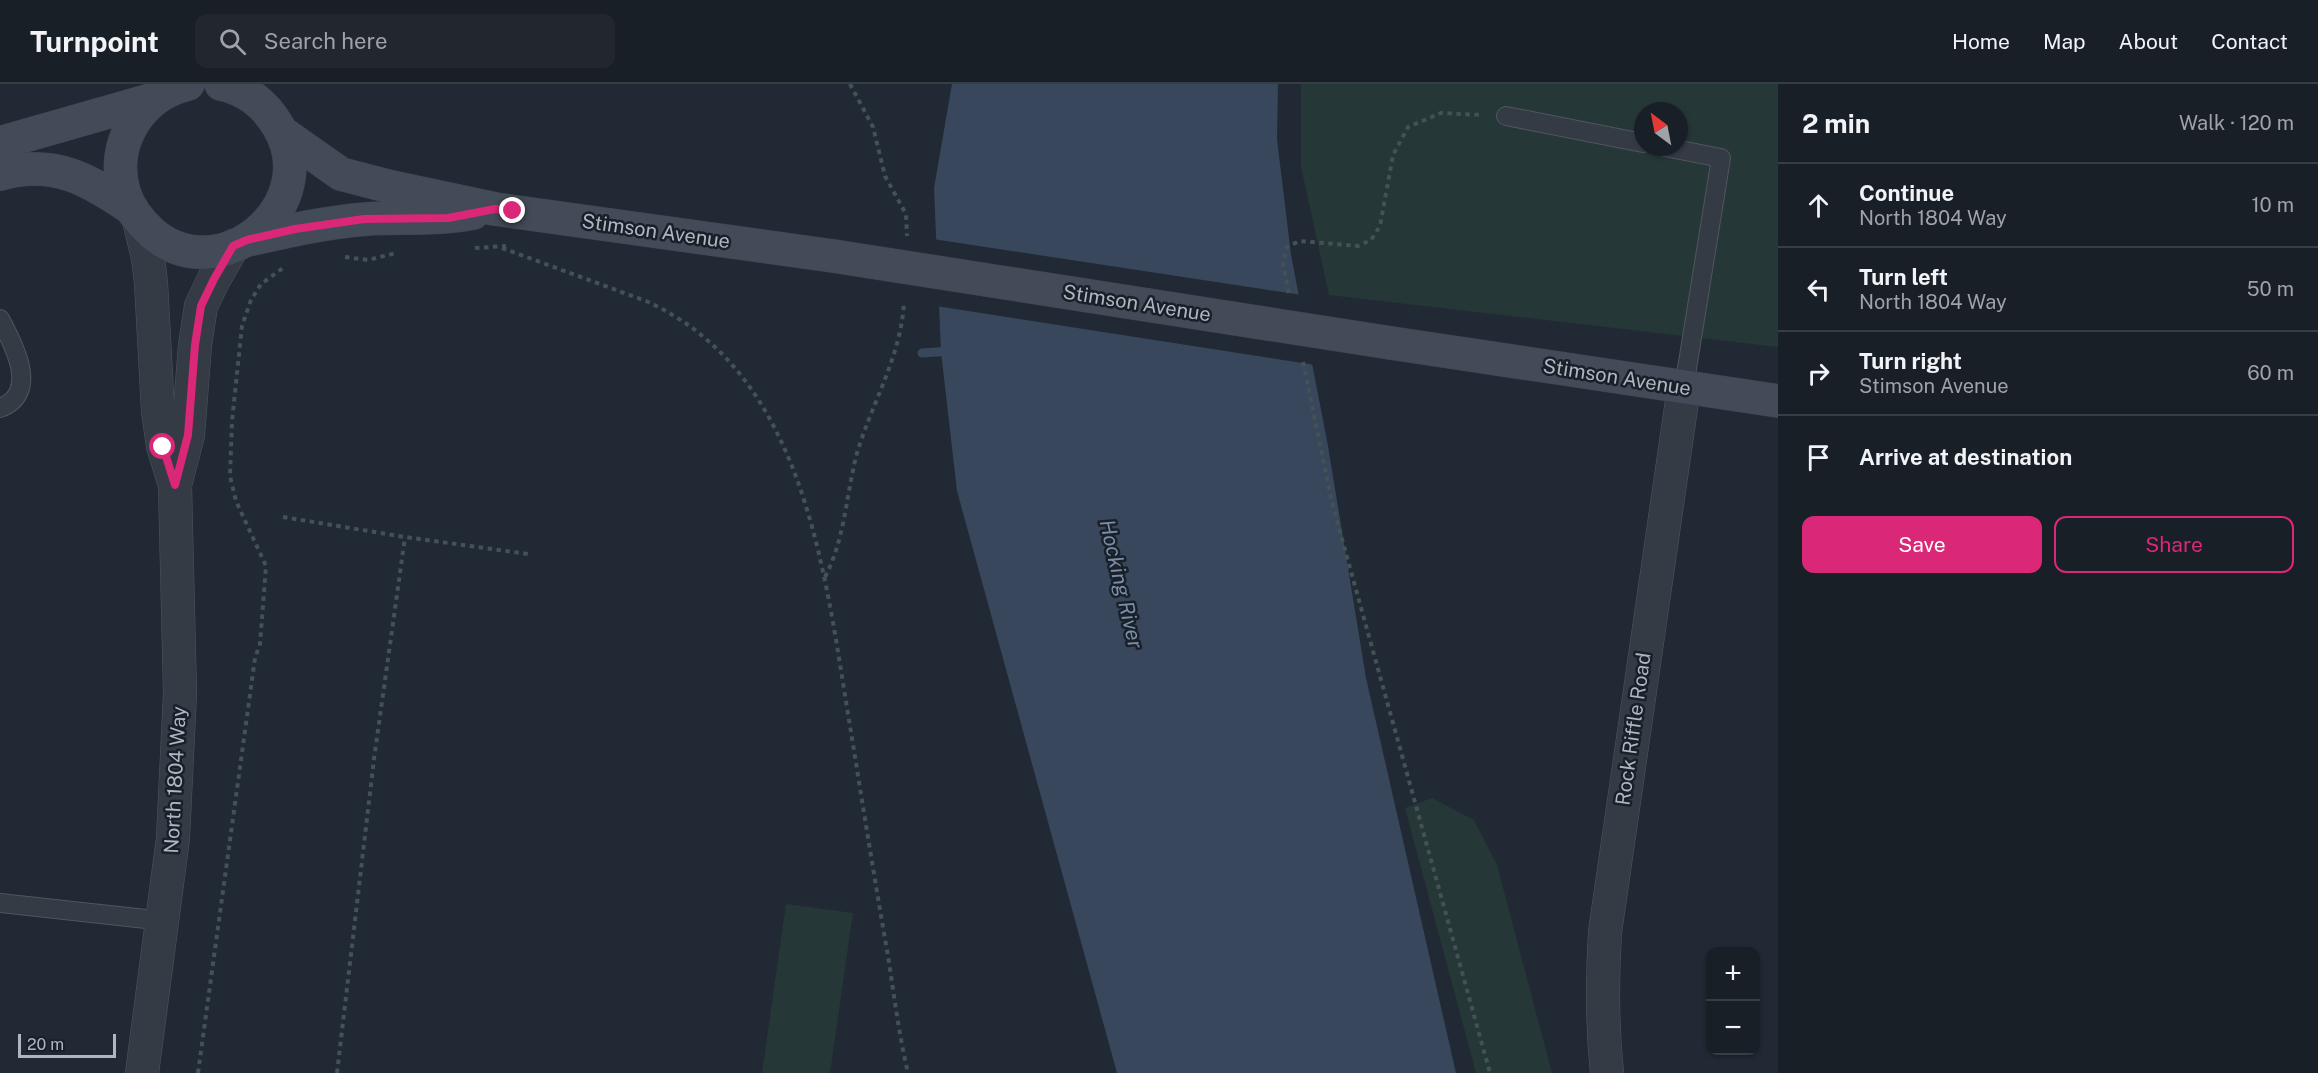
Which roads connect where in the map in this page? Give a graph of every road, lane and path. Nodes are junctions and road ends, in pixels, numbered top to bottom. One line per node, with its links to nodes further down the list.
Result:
1 (188, 84): 4 (main road)
2 (221, 84): 6 (main road)
3 (850, 84): 14 (path)
4 (154, 99): 8 (main road); 12 (main road)
5 (1506, 116): 7 (lane); 20 (path)
6 (284, 135): 11 (main road, Stimson Avenue); 13 (main road)
7 (1634, 141)
8 (0, 143)
9 (1688, 152): 23 (lane)
10 (0, 174): 12 (main road, Stimson Avenue)
11 (495, 209): 13 (main road, Stimson Avenue); 23 (main road, Stimson Avenue, bridge)
12 (135, 215): 13 (main road, Stimson Avenue); 26 (street, North 1804 Way)
13 (240, 243): 26 (street, North 1804 Way)
14 (907, 247)
15 (470, 248): 30 (path)
16 (404, 251): 17 (path)
17 (339, 256)
18 (288, 265): 34 (path)
19 (905, 292): 30 (path)
20 (1290, 298)
21 (0, 319): 25 (lane)
22 (1302, 355): 37 (path)
23 (1684, 387): 24 (main road, Stimson Avenue); 38 (street, Rock Riffle Road)
24 (1778, 401)
25 (0, 408)
26 (175, 485): 32 (street, North 1804 Way)
27 (283, 517): 28 (path)
28 (405, 537): 29 (path); 35 (path)
29 (528, 554)
30 (825, 578): 36 (path)
31 (0, 903): 32 (lane)
32 (164, 921): 33 (street, North 1804 Way)
33 (142, 1073)
34 (198, 1073)
35 (337, 1073)
36 (908, 1073)
37 (1490, 1073)
38 (1607, 1073)

